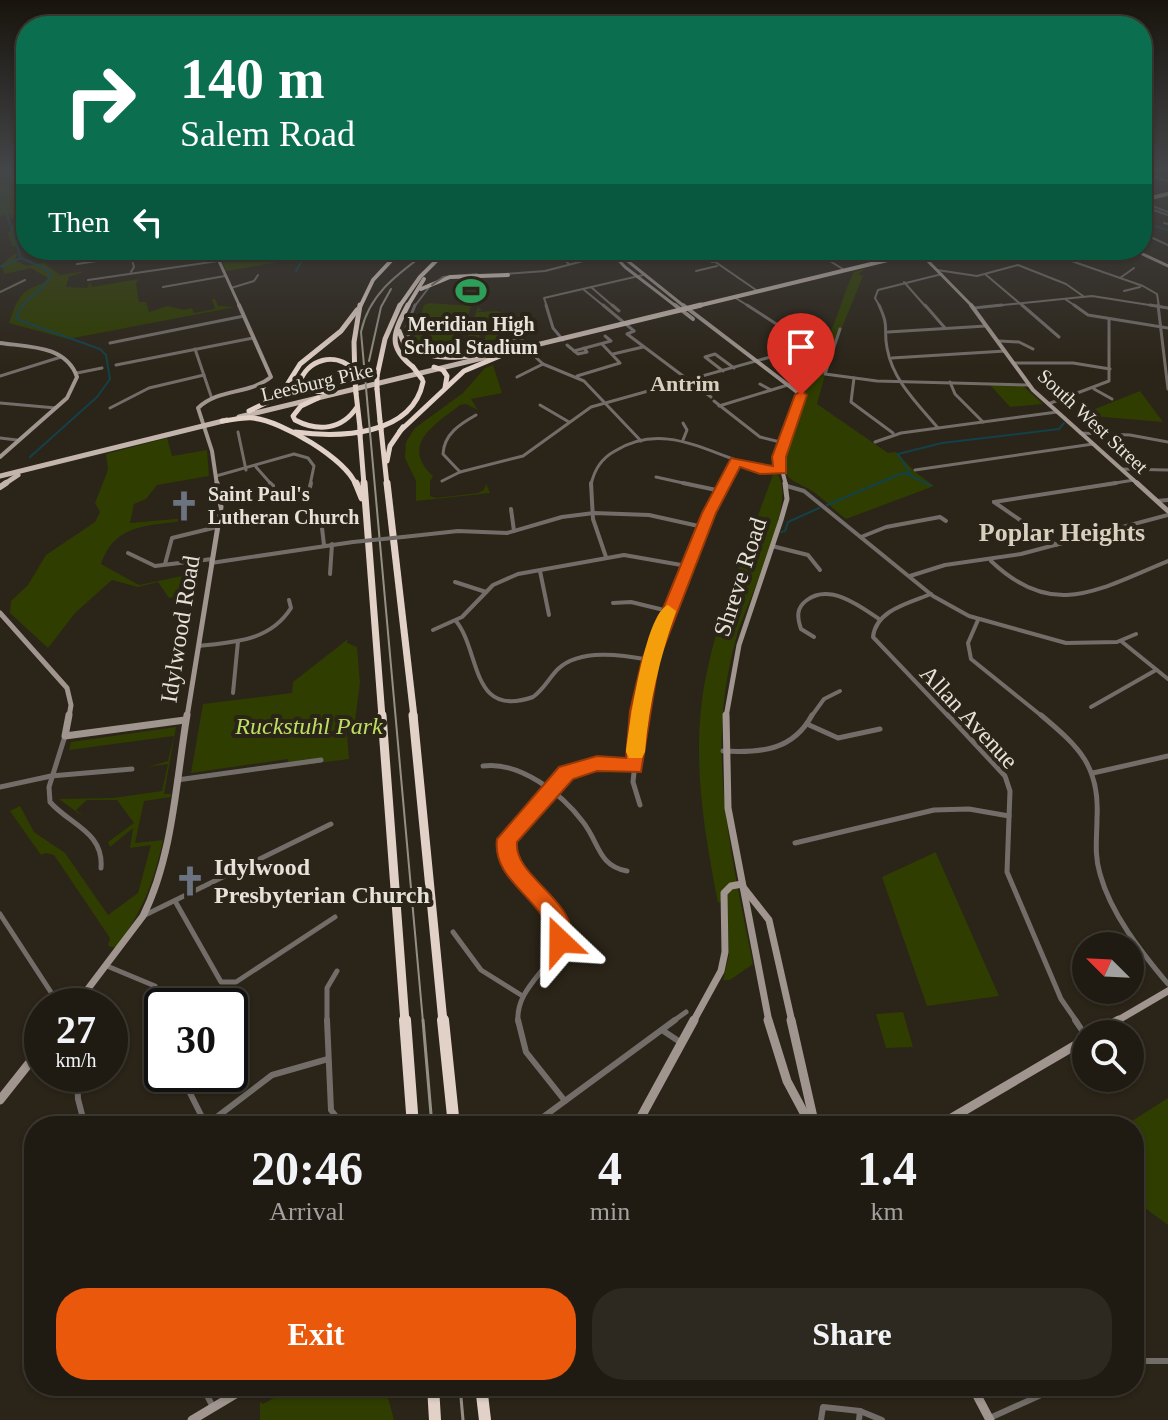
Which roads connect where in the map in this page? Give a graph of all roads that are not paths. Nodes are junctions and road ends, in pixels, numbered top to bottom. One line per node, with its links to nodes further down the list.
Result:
1 (104, 260): 20 (street)
2 (132, 260): 27 (street)
3 (390, 260): 55 (highway)
4 (439, 260): 159 (highway, bridge)
5 (441, 260): 49 (highway)
6 (564, 260): 21 (street)
7 (575, 260): 18 (street)
8 (584, 260): 18 (street)
9 (589, 260): 21 (street)
10 (621, 260): 33 (main road)
11 (710, 260): 19 (street)
12 (720, 260): 19 (street)
13 (828, 260): 26 (street)
14 (888, 260): 26 (main road, Leesburg Pike)
15 (925, 260): 24 (main road, South West Street)
16 (1069, 260): 34 (street)
17 (218, 261): 27 (street); 32 (main road)
18 (580, 261): 21 (street)
19 (712, 262): 22 (street)
20 (77, 264)
21 (570, 265): 31 (street); 77 (street, bridge)
22 (718, 266): 25 (street); 45 (street)
23 (1134, 268): 34 (street)
24 (937, 270): 28 (main road, South West Street); 29 (street)
25 (696, 271)
26 (846, 271): 45 (main road, Leesburg Pike)
27 (131, 272): 36 (street)
28 (942, 274): 37 (street); 52 (main road, South West Street)
29 (985, 274): 47 (street); 50 (street)
30 (258, 275): 41 (street)
31 (508, 275): 49 (highway)
32 (225, 276): 39 (street); 41 (main road)
33 (640, 276): 40 (street); 54 (main road)
34 (1120, 278): 38 (street)
35 (25, 280): 44 (street)
36 (88, 280)
37 (904, 282): 66 (street); 67 (street)
38 (1143, 286): 43 (street); 51 (street)
39 (163, 287)
40 (591, 287): 42 (street); 56 (street)
41 (231, 288): 58 (main road)
42 (583, 289): 57 (street); 71 (street)
43 (1124, 291)
44 (0, 292)
45 (759, 292): 46 (main road, Leesburg Pike)
46 (734, 297): 54 (main road, Leesburg Pike); 85 (street)
47 (1085, 297): 48 (street); 51 (street)
48 (1065, 299): 50 (street); 59 (street)
49 (410, 302): 60 (highway)
50 (1022, 303): 52 (street); 69 (street)
51 (1160, 307): 53 (street); 63 (street)
52 (974, 308): 62 (main road, South West Street)
53 (1168, 308)
54 (684, 309): 61 (main road, Leesburg Pike); 85 (main road)
55 (357, 310): 95 (highway); 124 (highway)
56 (619, 311): 57 (street); 61 (street)
57 (612, 313): 61 (street)
58 (244, 316): 70 (main road); 74 (street)
59 (1109, 319): 63 (street); 92 (street)
60 (402, 321): 81 (highway); 101 (highway, bridge)
61 (625, 323): 71 (main road, Leesburg Pike); 76 (street)
62 (988, 326): 66 (street); 72 (main road, South West Street)
63 (1162, 327): 64 (street); 110 (street)
64 (1168, 328)
65 (840, 329): 100 (street)
66 (946, 329): 67 (street)
67 (888, 332): 84 (street)
68 (605, 336): 75 (street)
69 (1059, 337)
70 (253, 338): 78 (street); 113 (main road)
71 (564, 341): 75 (street); 77 (main road, Leesburg Pike)
72 (999, 341): 79 (street); 80 (main road, South West Street)
73 (0, 343): 83 (main road)
74 (110, 343)
75 (602, 344): 82 (street)
76 (643, 347): 82 (street); 102 (street)
77 (524, 348): 81 (main road, Leesburg Pike); 87 (street)
78 (195, 349): 88 (street); 96 (street)
79 (1033, 349)
80 (1005, 351): 84 (street); 86 (main road, South West Street)
81 (504, 352): 90 (main road, Leesburg Pike); 108 (highway)
82 (613, 354): 98 (street)
83 (63, 356): 94 (main road); 97 (street)
84 (890, 358): 103 (street)
85 (757, 361): 91 (street); 106 (main road)
86 (1013, 363): 92 (street); 107 (main road, South West Street)
87 (543, 364): 98 (street); 99 (street)
88 (116, 365)
89 (102, 368): 94 (street)
90 (437, 368): 108 (highway); 112 (main road, Leesburg Pike); 114 (main road, Leesburg Pike)
91 (734, 368): 93 (street); 93 (street)
92 (1110, 369): 109 (street)
93 (723, 371): 102 (street)
94 (77, 373): 122 (main road)
95 (355, 373): 112 (highway); 121 (highway, bridge)
96 (204, 375): 113 (street); 123 (street)
97 (0, 376)
98 (577, 376): 117 (street)
99 (517, 377)
100 (854, 378): 103 (street); 137 (street)
101 (423, 380): 132 (highway); 134 (highway)
102 (688, 380): 117 (street); 120 (street)
103 (899, 382): 104 (street); 133 (street)
104 (950, 382): 107 (street); 129 (street)
105 (760, 384): 111 (street)
106 (791, 384): 111 (street); 144 (main road)
107 (1028, 385): 118 (main road, South West Street)
108 (444, 389): 134 (highway)
109 (1094, 389): 115 (street); 118 (street)
110 (1168, 389)
111 (771, 390): 120 (street)
112 (331, 392): 124 (main road, Leesburg Pike)
113 (211, 396): 131 (main road)
114 (318, 398): 121 (highway); 127 (main road, Leesburg Pike)
115 (1112, 399)
116 (0, 403): 122 (street)
117 (605, 403): 128 (street); 141 (street)
118 (1048, 404): 125 (main road, South West Street)
119 (540, 405): 128 (street)
120 (719, 406): 144 (street)
121 (357, 407): 170 (highway)
122 (56, 408): 139 (main road)
123 (110, 408)
124 (249, 411): 131 (main road, Leesburg Pike)
125 (1057, 412): 129 (street); 136 (main road, South West Street)
126 (476, 415): 155 (street)
127 (222, 421): 131 (main road, Leesburg Pike); 132 (highway)
128 (569, 422): 155 (street)
129 (983, 422): 133 (street)
130 (683, 423): 140 (street)
131 (202, 424): 148 (main road, Leesburg Pike); 156 (main road, Leesburg Pike); 157 (main road, Idylwood Road)
132 (283, 428): 170 (highway)
133 (938, 428): 137 (street)
134 (400, 431): 159 (highway)
135 (238, 432): 151 (street)
136 (1080, 433): 143 (street); 145 (main road, South West Street)
137 (895, 434): 142 (street)
138 (0, 438): 139 (street)
139 (17, 440): 146 (main road)
140 (683, 440): 141 (street); 147 (street)
141 (641, 441): 171 (street)
142 (875, 442)
143 (1168, 442)
144 (784, 443): 152 (main road)
145 (1093, 444): 150 (main road, South West Street); 153 (street)
146 (0, 457)
147 (736, 461): 152 (street); 165 (street)
148 (38, 467): 156 (main road, Leesburg Pike); 164 (main road)
149 (256, 467): 151 (street); 162 (street); 166 (street)
150 (1121, 469): 154 (street); 160 (main road, South West Street)
151 (246, 470): 157 (street)
152 (781, 470): 163 (main road)
153 (915, 470)
154 (1168, 470)
155 (460, 472): 161 (street)
156 (0, 474)
157 (216, 476): 174 (main road, Idylwood Road)
158 (656, 477): 165 (street)
159 (386, 478): 273 (highway)
160 (1134, 480): 168 (main road, South West Street); 181 (street)
161 (442, 481)
162 (273, 486): 162 (street)
163 (787, 486): 178 (street); 182 (main road, Shreve Road)
164 (0, 487)
165 (721, 491): 175 (street)
166 (308, 496)
167 (1168, 500): 168 (street)
168 (1157, 501): 172 (main road, South West Street)
169 (511, 509): 177 (street)
170 (366, 510): 272 (highway)
171 (594, 513): 175 (street); 177 (street); 184 (street)
172 (1168, 513): 181 (street)
173 (946, 521): 178 (street)
174 (217, 527): 185 (main road, Idylwood Road); 188 (street)
175 (703, 527): 189 (street)
176 (322, 528): 180 (street)
177 (515, 532): 179 (street, bridge)
178 (861, 537): 193 (street)
179 (332, 544): 180 (street); 192 (street)
180 (324, 545): 185 (street)
181 (1056, 545): 186 (street)
182 (772, 546): 190 (street); 223 (main road, Shreve Road)
183 (128, 553): 188 (street)
184 (606, 557): 189 (street); 191 (street)
185 (211, 561): 188 (street); 210 (main road, Idylwood Road)
186 (991, 561): 187 (street); 193 (street)
187 (1168, 561)
188 (165, 565)
189 (687, 566): 199 (street)
190 (820, 570)
191 (540, 571): 195 (street); 201 (street)
192 (330, 574)
193 (910, 576): 196 (street)
194 (455, 582): 195 (street)
195 (486, 592): 204 (street)
196 (931, 594): 202 (street); 203 (street)
197 (289, 600): 208 (street)
198 (613, 603): 199 (street)
199 (668, 611): 211 (street)
200 (0, 613): 222 (main road)
201 (549, 615)
202 (879, 619): 207 (street); 235 (street, Allan Avenue)
203 (978, 620): 209 (street); 229 (street)
204 (456, 621): 205 (street); 216 (street)
205 (433, 630)
206 (1136, 634): 209 (street)
207 (814, 637)
208 (238, 641): 210 (street); 215 (street)
209 (1121, 641): 212 (street)
210 (199, 646): 219 (main road, Idylwood Road)
211 (650, 660): 216 (street); 227 (street)
212 (1156, 670): 213 (street); 218 (street)
213 (1168, 679)
214 (840, 691): 220 (street)
215 (233, 693)
216 (496, 697): 217 (street)
217 (489, 705)
218 (1091, 707)
219 (185, 720): 222 (main road); 231 (main road, Idylwood Road)
220 (807, 724): 221 (street); 223 (street)
221 (880, 729)
222 (65, 736): 230 (street)
223 (723, 751): 240 (main road, Shreve Road)
224 (1168, 756): 229 (street)
225 (321, 760): 231 (street)
226 (483, 766): 233 (street)
227 (634, 766): 233 (street); 234 (street)
228 (132, 769): 230 (street)
229 (1093, 773): 250 (street)
230 (51, 776): 232 (street); 238 (street)
231 (177, 780): 245 (main road, Idylwood Road)
232 (0, 787)
233 (547, 791): 239 (street); 255 (street)
234 (640, 805)
235 (1009, 816): 237 (street); 257 (street, Allan Avenue)
236 (331, 824): 241 (street)
237 (795, 843)
238 (101, 868)
239 (627, 871)
240 (742, 884): 242 (main road, Shreve Road); 243 (main road, Shreve Road); 260 (main road)
241 (175, 901): 245 (street); 246 (street)
242 (745, 906): 243 (main road); 276 (main road, Shreve Road)
243 (759, 906): 277 (main road, Shreve Road)
244 (0, 914): 252 (street)
245 (143, 916): 248 (main road, Idylwood Road)
246 (335, 917)
247 (453, 932): 255 (street)
248 (107, 966): 251 (street); 253 (main road, Idylwood Road)
249 (337, 971): 262 (street)
250 (1168, 984)
251 (155, 986)
252 (48, 988)
253 (89, 988)
254 (1168, 991): 258 (main road)
255 (521, 995): 267 (street)
256 (686, 1012): 259 (street)
257 (1074, 1020)
258 (1119, 1020)
259 (662, 1030): 260 (street); 267 (street)
260 (682, 1043): 275 (main road)
261 (1072, 1046): 278 (main road)
262 (328, 1059): 270 (street); 271 (street)
263 (24, 1070): 266 (main road)
264 (78, 1092): 268 (street)
265 (187, 1092): 269 (street)
266 (0, 1100)
267 (565, 1101): 274 (street)
268 (82, 1116)
269 (200, 1116)
270 (218, 1116)
271 (336, 1116)
272 (412, 1116)
273 (453, 1116)
274 (545, 1116)
275 (642, 1116)
276 (806, 1116)
277 (811, 1116)
278 (955, 1116)
279 (1144, 1361): 280 (street)
280 (1168, 1361)
281 (207, 1396): 287 (street)
282 (230, 1396): 287 (main road)
283 (434, 1396): 291 (highway)
284 (482, 1396): 292 (highway)
285 (977, 1396): 289 (main road)
286 (1039, 1396): 289 (street)
287 (212, 1406): 290 (main road)
288 (860, 1416): 293 (street); 294 (street)
289 (990, 1419)
290 (192, 1420)
291 (435, 1420)
292 (485, 1420)
293 (821, 1420)
294 (882, 1420)

